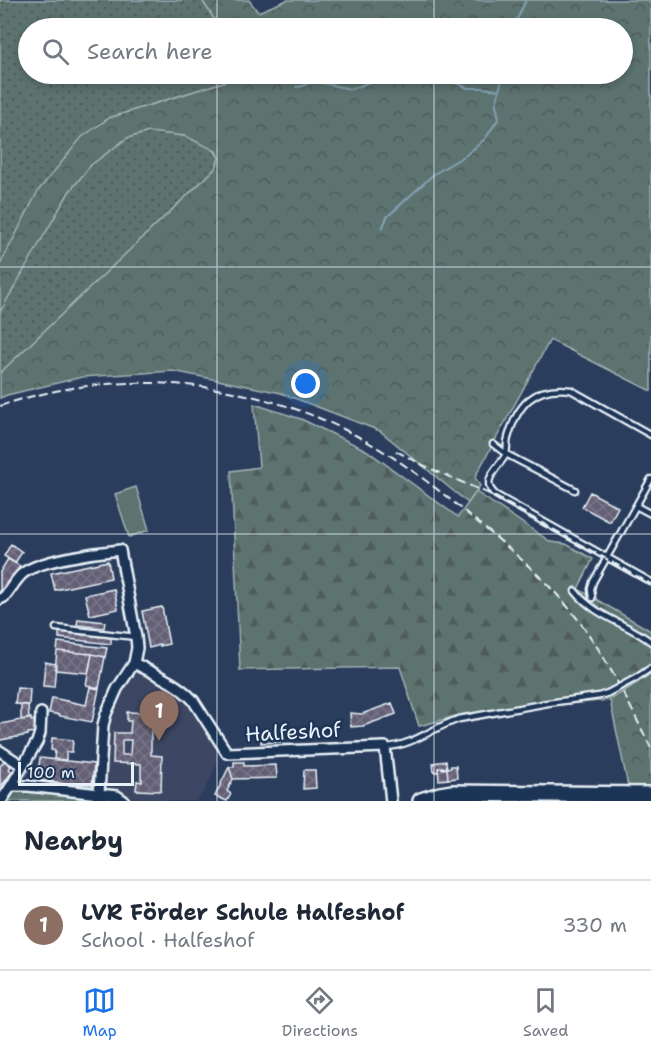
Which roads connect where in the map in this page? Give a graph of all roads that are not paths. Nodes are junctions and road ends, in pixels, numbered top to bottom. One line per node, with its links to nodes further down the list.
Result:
1 (651, 435): 3 (lane)
2 (493, 444): 3 (lane)
3 (506, 454): 5 (lane); 8 (lane)
4 (651, 479): 6 (lane)
5 (575, 490)
6 (636, 506): 7 (lane); 8 (lane)
7 (651, 514)
8 (607, 557): 9 (lane); 11 (lane)
9 (651, 582)
10 (575, 591): 15 (lane)
11 (592, 598)
12 (0, 599): 14 (street)
13 (56, 628): 14 (lane)
14 (136, 637): 16 (street)
15 (651, 642)
16 (134, 663): 19 (street, Halfeshof); 24 (street)
17 (651, 668): 19 (lane, Halfeshof, bridge)
18 (41, 713): 21 (street)
19 (385, 747): 28 (street)
20 (0, 751): 21 (street)
21 (23, 765): 22 (street)
22 (11, 786): 24 (street); 26 (street)
23 (651, 795): 25 (main road)
24 (98, 797): 27 (street)
25 (460, 797): 29 (main road)
26 (1, 801)
27 (124, 801)
28 (391, 801)
29 (421, 801)

